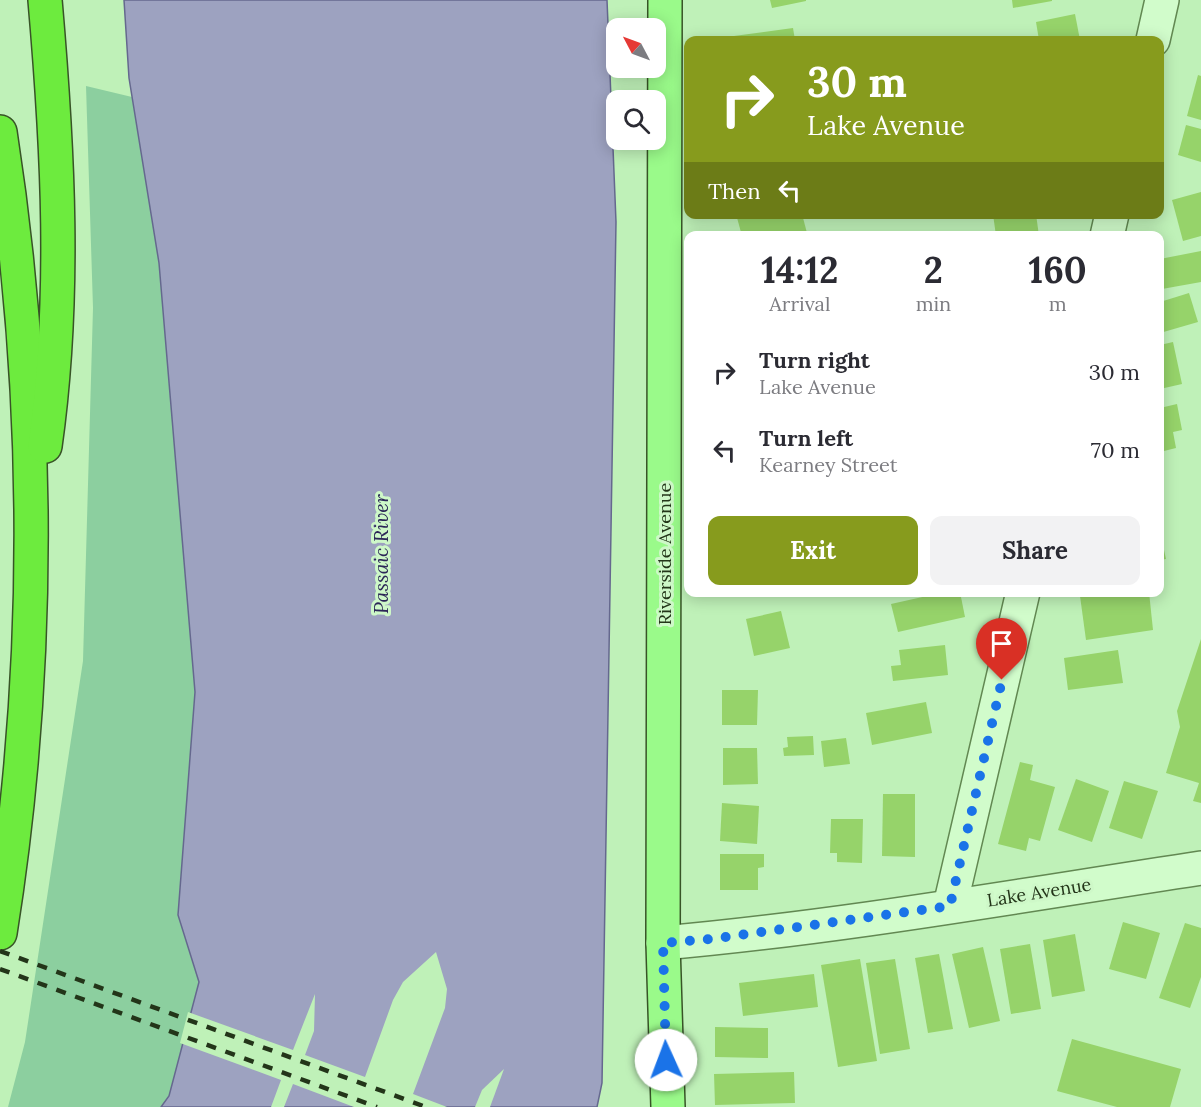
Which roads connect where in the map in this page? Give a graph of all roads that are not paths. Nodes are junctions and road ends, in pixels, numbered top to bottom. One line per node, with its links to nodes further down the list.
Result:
1 (45, 0): 6 (highway)
2 (664, 0): 11 (main road, Riverside Avenue)
3 (1162, 0): 4 (street)
4 (1154, 36)
5 (0, 132): 6 (highway)
6 (31, 522): 10 (highway)
7 (1022, 597): 9 (street)
8 (1201, 868): 9 (street, Lake Avenue)
9 (950, 906): 11 (street, Lake Avenue)
10 (0, 933)
11 (663, 943): 12 (main road, Riverside Avenue)
12 (668, 1107)

